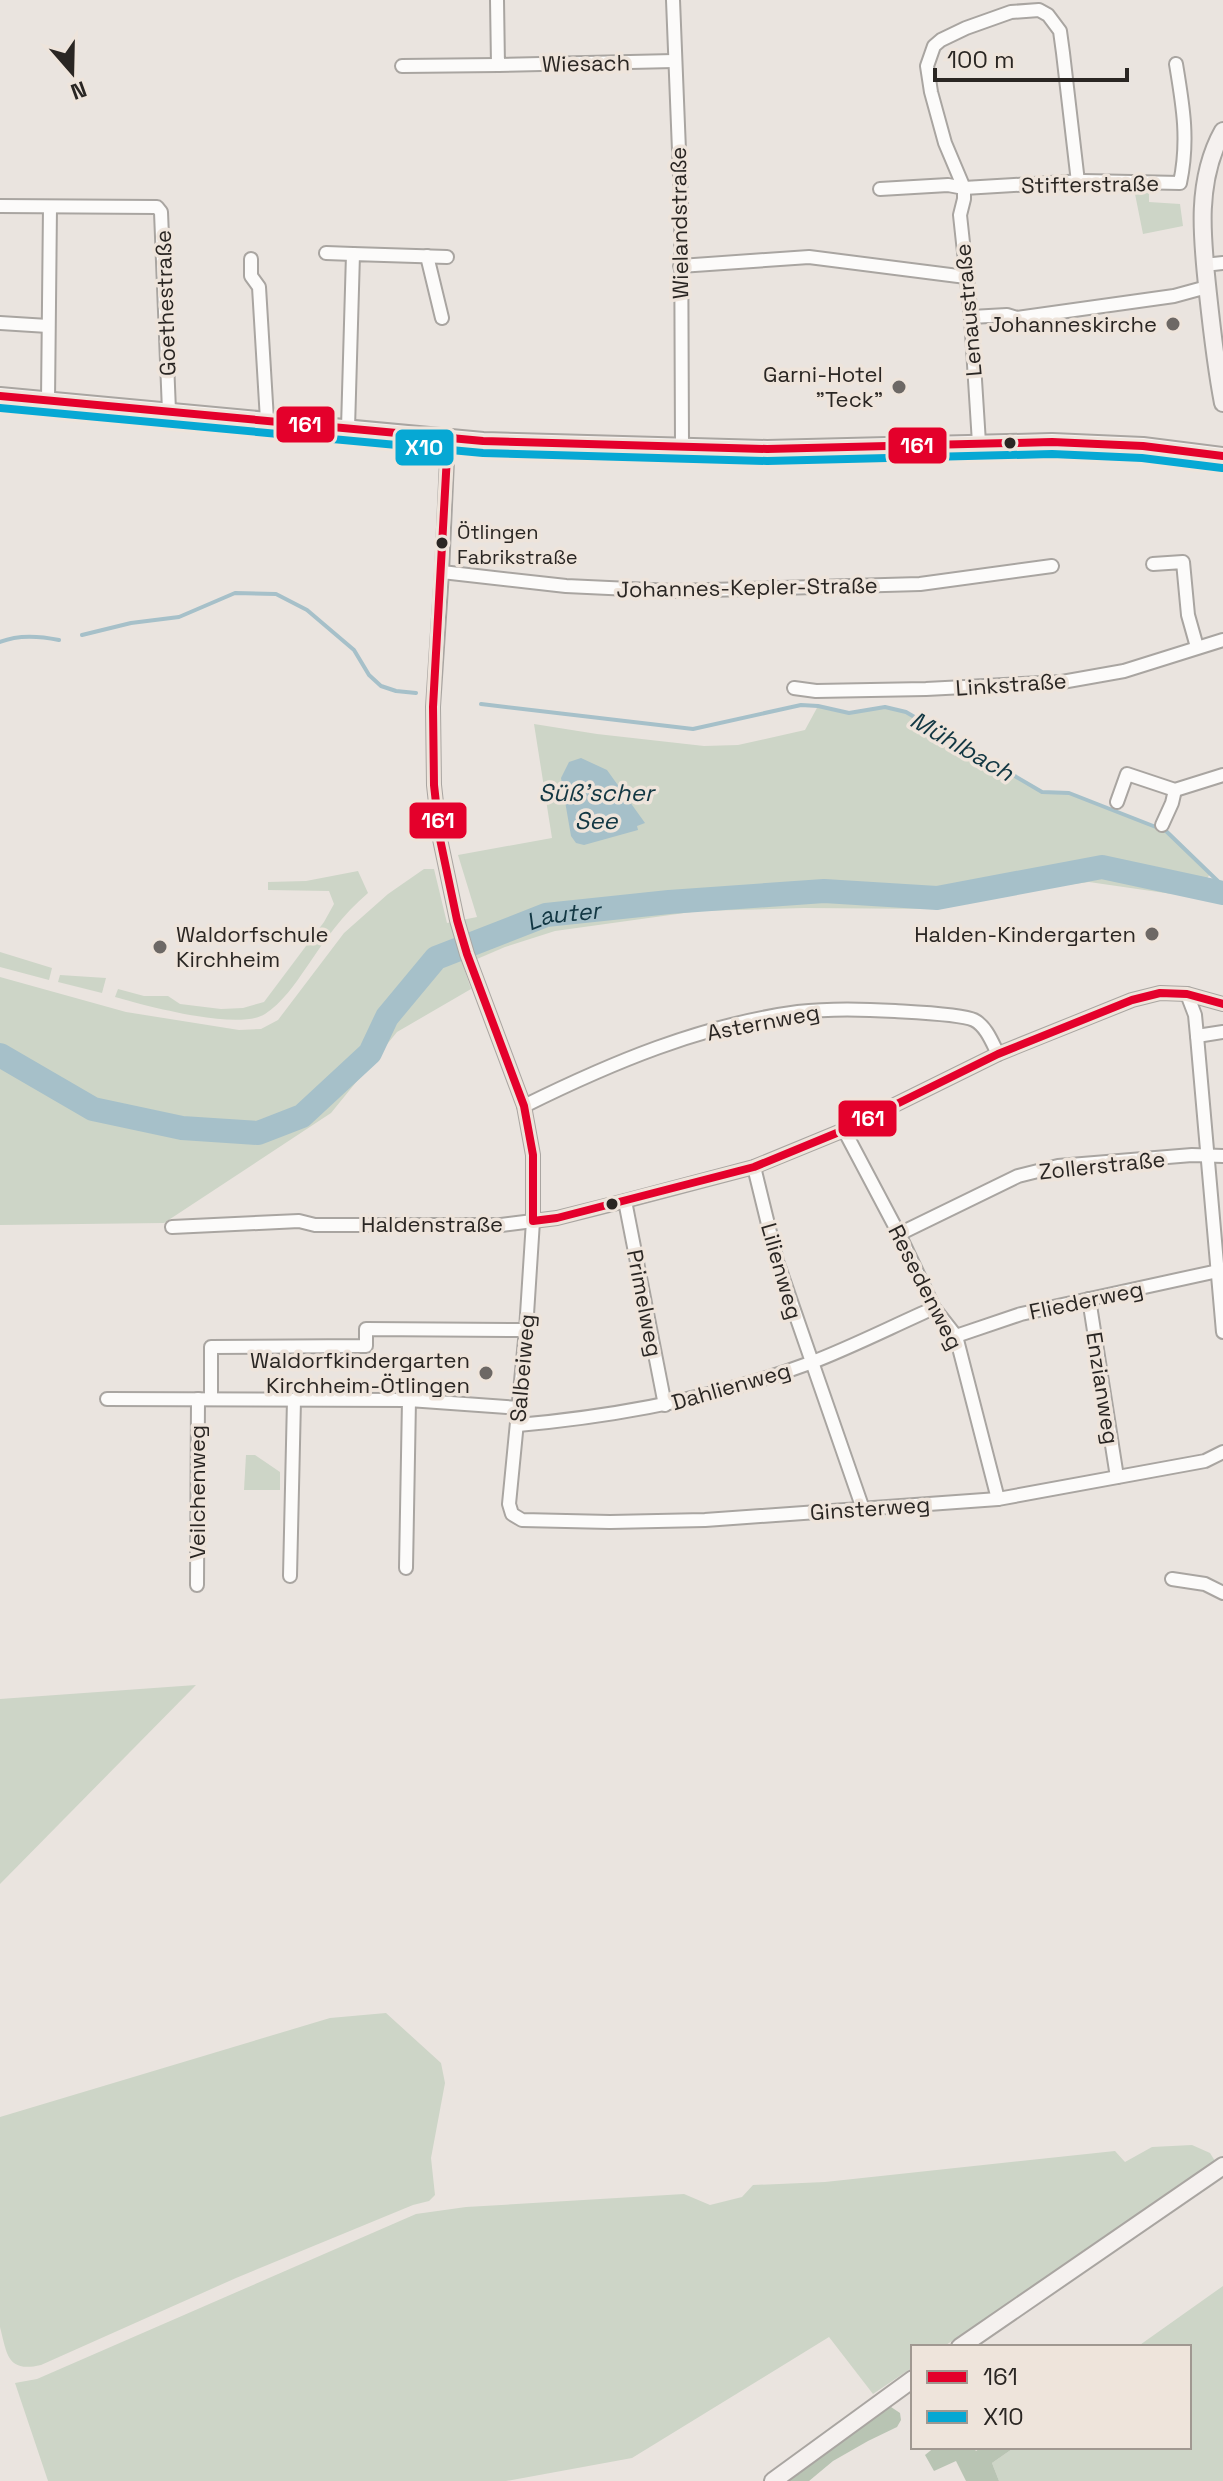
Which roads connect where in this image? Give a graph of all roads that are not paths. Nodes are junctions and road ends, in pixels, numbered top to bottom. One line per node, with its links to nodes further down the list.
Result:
1 (497, 0): 5 (street)
2 (673, 0): 3 (street, Wielandstraße)
3 (674, 61): 5 (street, Wiesach); 20 (street, Wielandstraße)
4 (1176, 64): 8 (street, Stifterstraße)
5 (498, 65): 6 (street, Wiesach)
6 (402, 66)
7 (1223, 131): 19 (main road)
8 (1078, 182): 9 (street, Stifterstraße); 9 (street, Lenaustraße)
9 (964, 188): 10 (street, Stifterstraße); 21 (street, Lenaustraße)
10 (880, 189)
11 (0, 206): 12 (street)
12 (50, 207): 26 (street); 30 (street, Goethestraße)
13 (326, 253): 14 (street)
14 (353, 254): 15 (street); 32 (street)
15 (427, 256): 16 (street); 24 (street)
16 (447, 257)
17 (251, 259): 31 (street)
18 (1223, 263): 19 (street)
19 (1204, 265): 22 (main road)
20 (680, 266): 21 (street); 35 (street, Wielandstraße)
21 (966, 277): 23 (street, Lenaustraße)
22 (1207, 287): 23 (street); 29 (main road)
23 (971, 317): 34 (street, Lenaustraße)
24 (442, 318)
25 (0, 323): 26 (street)
26 (48, 326): 28 (street)
27 (0, 396): 28 (main road)
28 (48, 400): 30 (main road)
29 (1223, 403)
30 (169, 411): 31 (main road)
31 (267, 420): 32 (main road)
32 (348, 428): 33 (main road)
33 (448, 438): 35 (main road); 39 (street)
34 (979, 443): 35 (main road); 36 (main road)
35 (682, 445)
36 (1223, 456)
37 (1153, 564): 41 (street)
38 (1052, 566): 39 (street, Johannes-Kepler-Straße)
39 (442, 572): 52 (street)
40 (1223, 640): 41 (street, Linkstraße)
41 (1197, 647): 42 (street, Linkstraße)
42 (794, 688)
43 (1223, 775): 44 (street)
44 (1175, 790): 45 (street); 46 (street)
45 (1117, 802)
46 (1162, 825)
47 (1187, 994): 48 (street, Haldenstraße); 50 (street); 51 (street, Haldenstraße)
48 (1223, 1004)
49 (1223, 1032): 50 (street)
50 (1197, 1036): 54 (street)
51 (998, 1054): 52 (street, Asternweg); 53 (street, Haldenstraße)
52 (524, 1106): 58 (street)
53 (844, 1130): 56 (street, Haldenstraße); 60 (street, Resedenweg)
54 (1208, 1155): 55 (street, Zollerstraße); 60 (street, Zollerstraße); 61 (street)
55 (1223, 1156)
56 (754, 1167): 57 (street, Haldenstraße); 67 (street, Lilienweg)
57 (625, 1201): 58 (street, Haldenstraße); 72 (street, Primelweg)
58 (533, 1221): 59 (street, Haldenstraße); 64 (street, Salbeiweg)
59 (172, 1227)
60 (899, 1234): 63 (street, Resedenweg)
61 (1218, 1271): 62 (street, Fliederweg); 65 (street)
62 (1089, 1299): 66 (street, Fliederweg); 76 (street, Enzianweg)
63 (934, 1308): 66 (street, Resedenweg); 67 (street, Dahlienweg)
64 (526, 1330): 69 (street); 73 (street, Salbeiweg)
65 (1223, 1332)
66 (956, 1336): 77 (street, Resedenweg)
67 (811, 1363): 72 (street, Dahlienweg); 78 (street, Lilienweg)
68 (107, 1399): 69 (street, Veilchenweg)
69 (205, 1399): 70 (street, Veilchenweg); 83 (street, Veilchenweg)
70 (294, 1400): 71 (street, Veilchenweg); 81 (street)
71 (409, 1400): 73 (street, Veilchenweg); 80 (street)
72 (665, 1405): 74 (street, Dahlienweg)
73 (519, 1408): 74 (street, Salbeiweg)
74 (518, 1425): 79 (street, Salbeiweg)
75 (1223, 1452): 76 (street, Ginsterweg)
76 (1117, 1477): 77 (street, Ginsterweg)
77 (998, 1499): 78 (street, Ginsterweg)
78 (863, 1509): 79 (street, Ginsterweg)
79 (512, 1514)
80 (406, 1568)
81 (290, 1576)
82 (1172, 1579): 84 (street)
83 (197, 1585)
84 (1223, 1593)
85 (1223, 2166): 86 (main road)
86 (963, 2345)
87 (911, 2380): 88 (main road)
88 (773, 2481)

